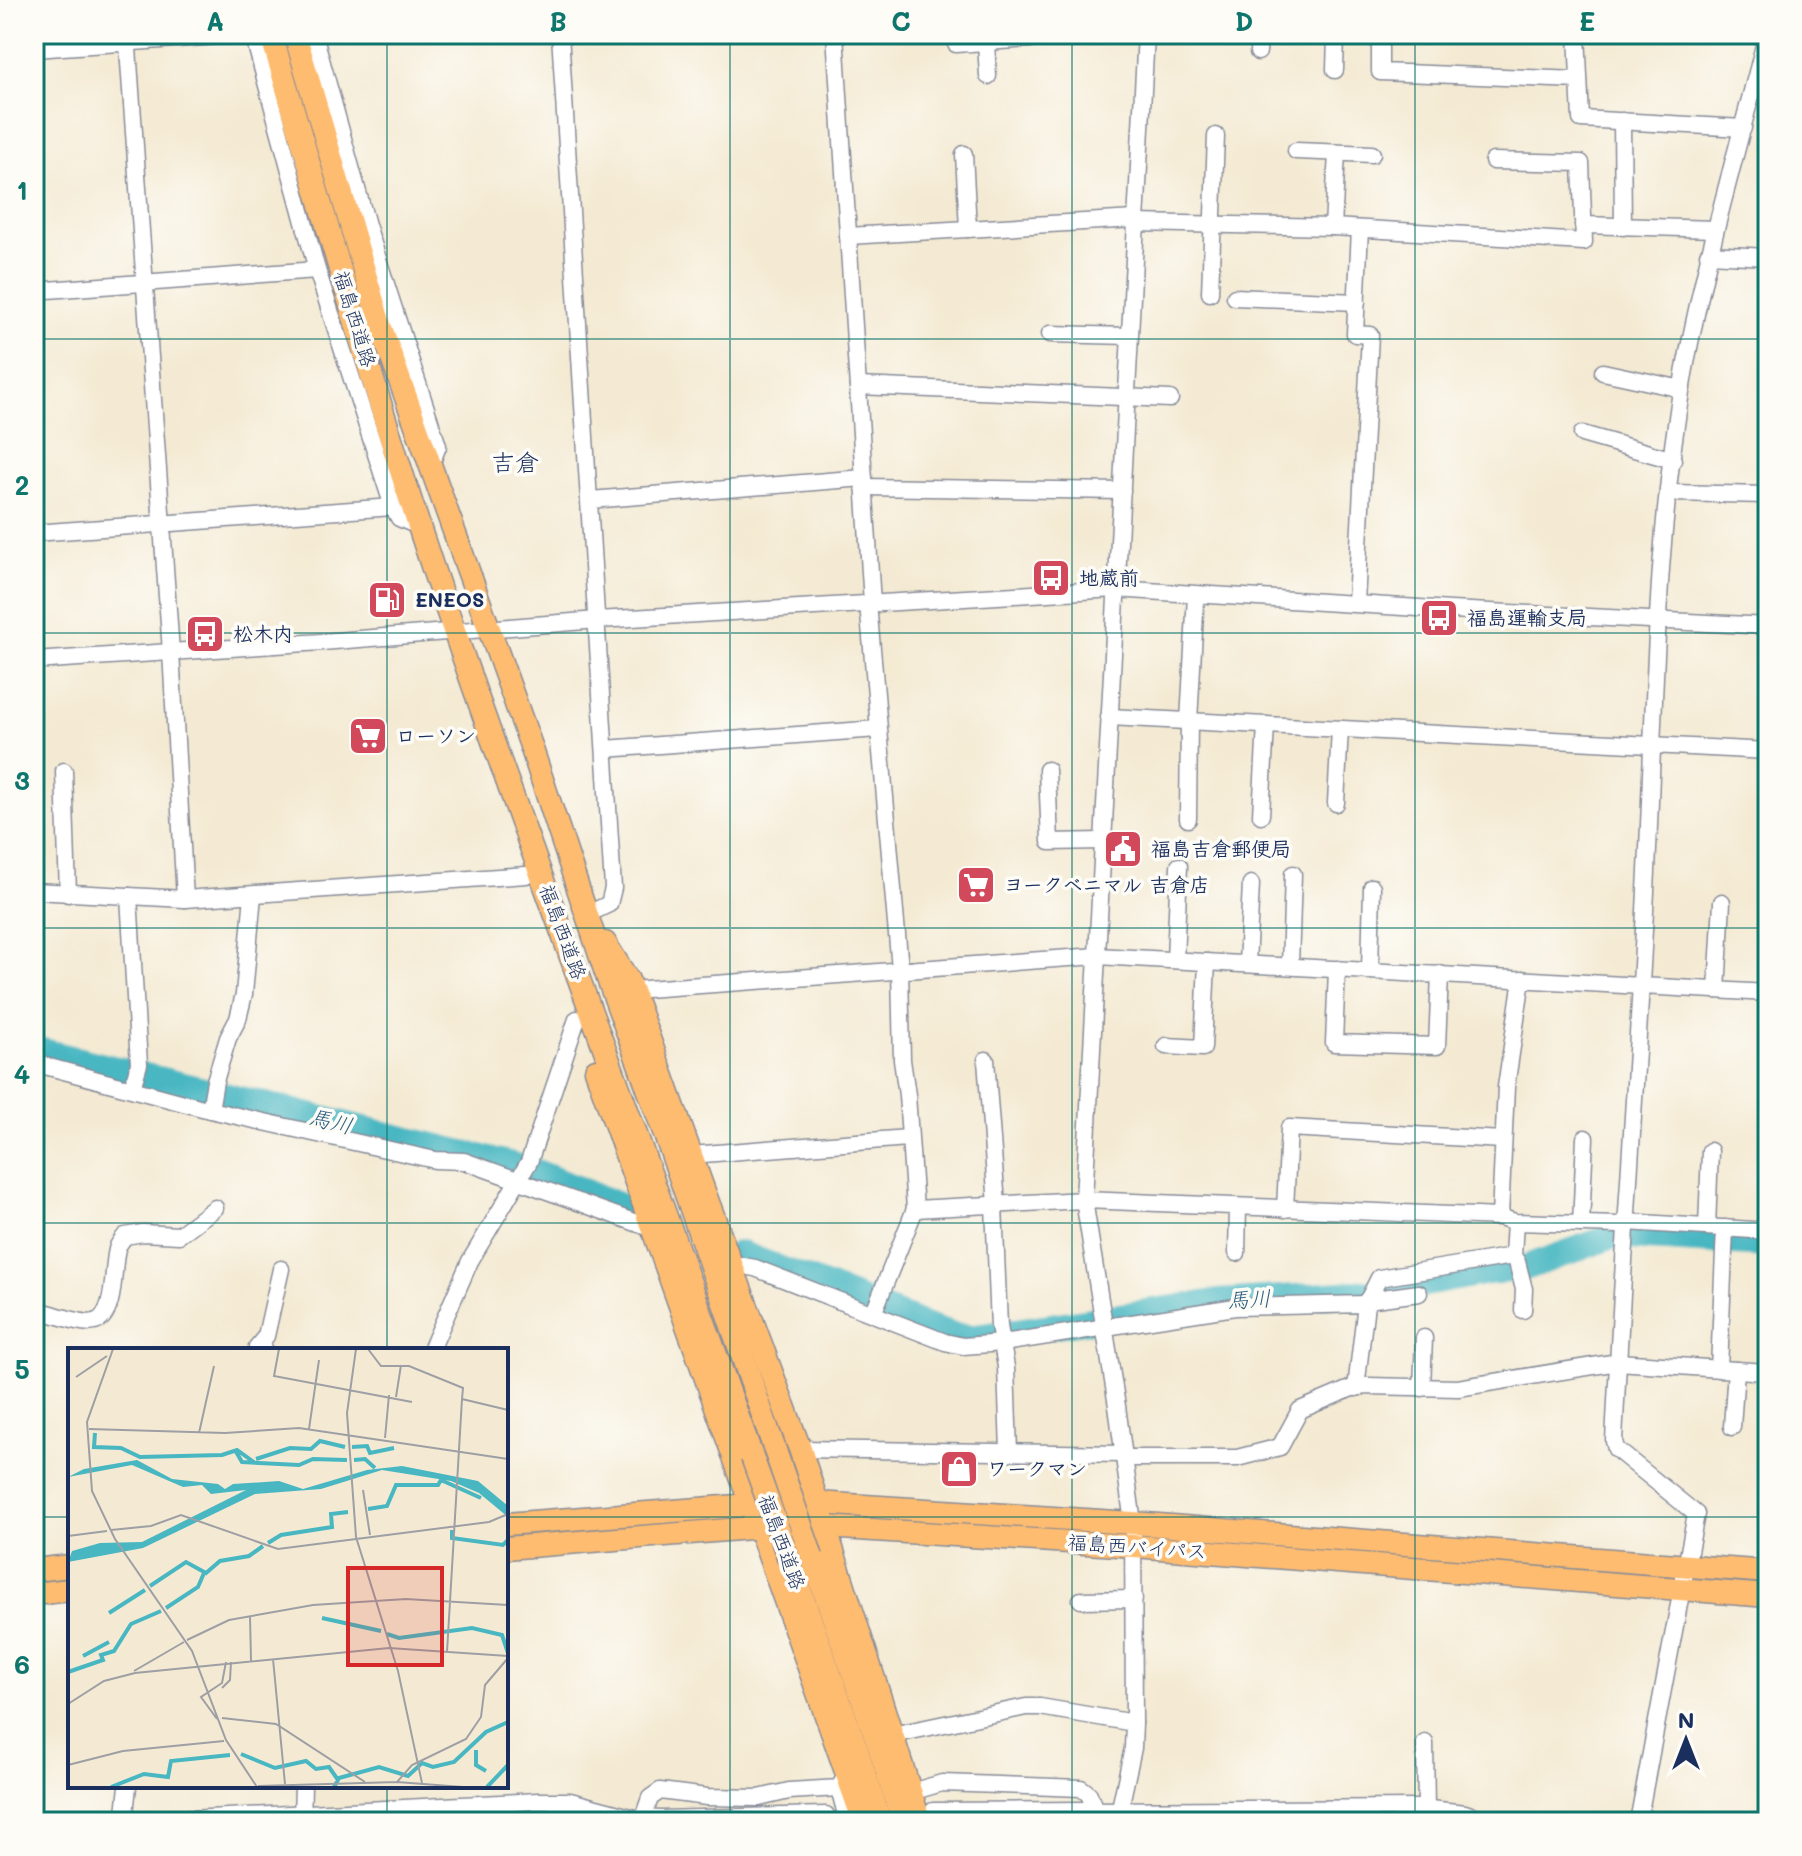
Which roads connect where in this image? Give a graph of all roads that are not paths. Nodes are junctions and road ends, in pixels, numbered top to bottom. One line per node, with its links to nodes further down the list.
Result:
1 (247, 34): 15 (street)
2 (253, 34): 42 (street)
3 (271, 34): 65 (highway, 福島西道路)
4 (295, 34): 57 (highway, 福島西道路)
5 (314, 34): 57 (street)
6 (560, 34): 62 (street)
7 (835, 34): 39 (street)
8 (1104, 34): 16 (street)
9 (1146, 34): 31 (street)
10 (1259, 34): 19 (street)
11 (1336, 34): 20 (street)
12 (1380, 34): 22 (street)
13 (1577, 34): 22 (street)
14 (1762, 35): 24 (street)
15 (128, 38): 18 (street); 43 (street)
16 (986, 43): 17 (street); 21 (street)
17 (956, 44)
18 (34, 49)
19 (1258, 52)
20 (1335, 70)
21 (988, 76)
22 (1579, 80): 23 (street)
23 (1622, 121): 24 (street); 35 (street)
24 (1743, 128): 38 (street)
25 (1216, 136): 32 (street)
26 (1296, 151): 27 (street)
27 (1337, 153): 29 (street); 34 (street)
28 (964, 154): 36 (street)
29 (1372, 154)
30 (1493, 161): 33 (street)
31 (1135, 221): 32 (street); 36 (street); 49 (street)
32 (1211, 224): 34 (street); 45 (street)
33 (1583, 225): 35 (street); 37 (street)
34 (1333, 227): 37 (street)
35 (1623, 227): 38 (street)
36 (968, 229): 39 (street)
37 (1360, 229): 47 (street)
38 (1715, 229): 40 (street)
39 (848, 236): 51 (street)
40 (1708, 254): 41 (street); 52 (street)
41 (1768, 257)
42 (317, 270): 43 (street); 63 (street)
43 (144, 283): 44 (street); 64 (street)
44 (34, 291)
45 (1210, 293)
46 (1235, 297): 47 (street)
47 (1357, 302): 70 (street)
48 (1050, 334): 49 (street)
49 (1129, 336): 53 (street)
50 (1603, 372): 52 (street)
51 (858, 386): 53 (street); 58 (street)
52 (1682, 389): 56 (street)
53 (1126, 396): 54 (street); 59 (street)
54 (1170, 399)
55 (1582, 434): 56 (street)
56 (1673, 460): 60 (street)
57 (430, 467): 74 (highway, 福島西道路)
58 (864, 483): 59 (street); 62 (street); 69 (street)
59 (1122, 491): 67 (street)
60 (1669, 493): 61 (street); 72 (street)
61 (1768, 495)
62 (590, 500): 71 (street)
63 (393, 507): 64 (street); 65 (street)
64 (162, 524): 66 (street); 76 (street)
65 (420, 527): 75 (highway, 福島西道路)
66 (34, 533)
67 (1115, 589): 68 (street); 69 (street); 78 (street)
68 (1196, 595): 70 (street); 79 (street)
69 (870, 603): 71 (street); 81 (street)
70 (1356, 603): 72 (street)
71 (598, 620): 74 (street); 84 (street)
72 (1656, 621): 73 (street); 83 (street)
73 (1768, 626)
74 (487, 629): 75 (street); 104 (highway, 福島西道路)
75 (454, 632): 76 (street); 86 (highway, 福島西道路)
76 (171, 652): 77 (street); 102 (street)
77 (34, 661)
78 (1109, 717): 79 (street); 92 (street)
79 (1189, 721): 80 (street); 91 (street)
80 (1266, 725): 82 (street); 90 (street)
81 (878, 729): 84 (street); 111 (street)
82 (1340, 729): 83 (street); 89 (street)
83 (1653, 746): 85 (street); 116 (street)
84 (605, 749): 104 (street)
85 (1768, 751)
86 (503, 766): 95 (highway); 105 (highway, 福島西道路)
87 (1047, 770): 92 (street)
88 (64, 771): 99 (street)
89 (1336, 803)
90 (1261, 815)
91 (1188, 819)
92 (1102, 841): 106 (street)
93 (1179, 866): 107 (street)
94 (1293, 874): 110 (street)
95 (526, 875): 100 (street); 105 (highway)
96 (1251, 884): 109 (street)
97 (1372, 887): 113 (street)
98 (34, 891): 99 (street)
99 (68, 894): 101 (street)
100 (253, 895): 102 (street); 125 (street)
101 (129, 896): 102 (street); 124 (street)
102 (185, 899)
103 (1722, 902): 118 (street)
104 (588, 914): 117 (highway); 203 (highway, 福島西道路, bridge)
105 (561, 926): 120 (highway); 202 (highway, 福島西道路, bridge)
106 (1097, 956): 107 (street); 111 (street); 132 (street)
107 (1175, 960): 108 (street)
108 (1207, 962): 109 (street); 121 (street)
109 (1247, 964): 110 (street)
110 (1290, 966): 112 (street)
111 (900, 969): 117 (street); 126 (street)
112 (1337, 969): 113 (street); 114 (street)
113 (1370, 971): 114 (street)
114 (1440, 974): 115 (street)
115 (1522, 979): 116 (street); 128 (street)
116 (1642, 985): 118 (street); 140 (street)
117 (632, 990): 130 (highway)
118 (1717, 990): 119 (street)
119 (1768, 993)
120 (577, 1019): 131 (street); 142 (highway)
121 (1166, 1046)
122 (986, 1060): 133 (street)
123 (34, 1063): 124 (street)
124 (135, 1077): 125 (street)
125 (211, 1106): 131 (street)
126 (908, 1138): 130 (street); 136 (street)
127 (1585, 1138): 139 (street)
128 (1503, 1140): 137 (street); 138 (street)
129 (1710, 1151): 141 (street)
130 (691, 1155): 147 (highway)
131 (524, 1173): 142 (street); 158 (street)
132 (1084, 1200): 133 (street); 134 (street); 154 (street)
133 (995, 1205): 136 (street); 155 (street)
134 (1238, 1207): 137 (street); 145 (street)
135 (215, 1208): 151 (street)
136 (915, 1209): 152 (street)
137 (1285, 1209): 138 (street)
138 (1508, 1220): 139 (street); 146 (street)
139 (1581, 1224): 140 (street)
140 (1627, 1226): 141 (street); 159 (street)
141 (1707, 1227): 144 (street)
142 (653, 1229): 169 (highway)
143 (1768, 1231): 144 (street)
144 (1724, 1238): 160 (street)
145 (1237, 1253)
146 (1515, 1259): 150 (street); 153 (street)
147 (732, 1264): 152 (street); 165 (highway)
148 (281, 1269): 157 (street)
149 (1419, 1293): 150 (street)
150 (1369, 1296): 154 (street); 162 (street)
151 (34, 1309)
152 (875, 1309): 155 (street)
153 (1523, 1310)
154 (1104, 1320): 155 (street); 167 (street)
155 (1001, 1336): 166 (street)
156 (1424, 1338): 163 (street)
157 (259, 1348)
158 (432, 1348)
159 (1618, 1362): 160 (street); 163 (street); 178 (street)
160 (1728, 1369): 161 (street); 164 (street)
161 (1768, 1372)
162 (1356, 1388): 163 (street); 167 (street)
163 (1422, 1388)
164 (1732, 1427)
165 (800, 1449): 166 (street); 168 (highway)
166 (1009, 1452): 167 (street)
167 (1124, 1456): 173 (street)
168 (817, 1503): 169 (highway, 福島西バイパス); 171 (highway); 173 (highway, 福島西バイパス)
169 (750, 1505): 170 (highway, 福島西バイパス); 172 (highway)
170 (508, 1524)
171 (825, 1527): 172 (highway, 福島西バイパス); 173 (highway, 福島西バイパス); 185 (highway)
172 (759, 1528): 174 (highway, 福島西バイパス); 187 (highway)
173 (1133, 1534): 178 (highway, 福島西バイパス); 182 (street)
174 (508, 1548)
175 (68, 1566): 176 (highway)
176 (34, 1570)
177 (1768, 1572): 178 (highway, 福島西バイパス)
178 (1685, 1578): 181 (highway, 福島西バイパス); 205 (street)
179 (68, 1590): 180 (highway)
180 (34, 1594)
181 (1768, 1596)
182 (1134, 1599): 183 (street); 184 (street)
183 (1081, 1600)
184 (1134, 1723): 185 (street); 195 (street)
185 (892, 1735): 190 (highway)
186 (1425, 1743): 191 (street)
187 (843, 1780): 197 (street); 200 (street); 201 (highway)
188 (128, 1788): 198 (street)
189 (303, 1788): 196 (street)
190 (911, 1792): 192 (street); 194 (highway)
191 (1426, 1809): 195 (street); 204 (street)
192 (1095, 1810): 194 (street); 195 (street)
193 (826, 1815): 197 (street)
194 (927, 1816)
195 (1118, 1816)
196 (301, 1817): 197 (street); 199 (street)
197 (643, 1818)
198 (124, 1822)
199 (132, 1822)
200 (848, 1822)
201 (864, 1822)
202 (880, 1822)
203 (903, 1822)
204 (1490, 1822)
205 (1638, 1822)

